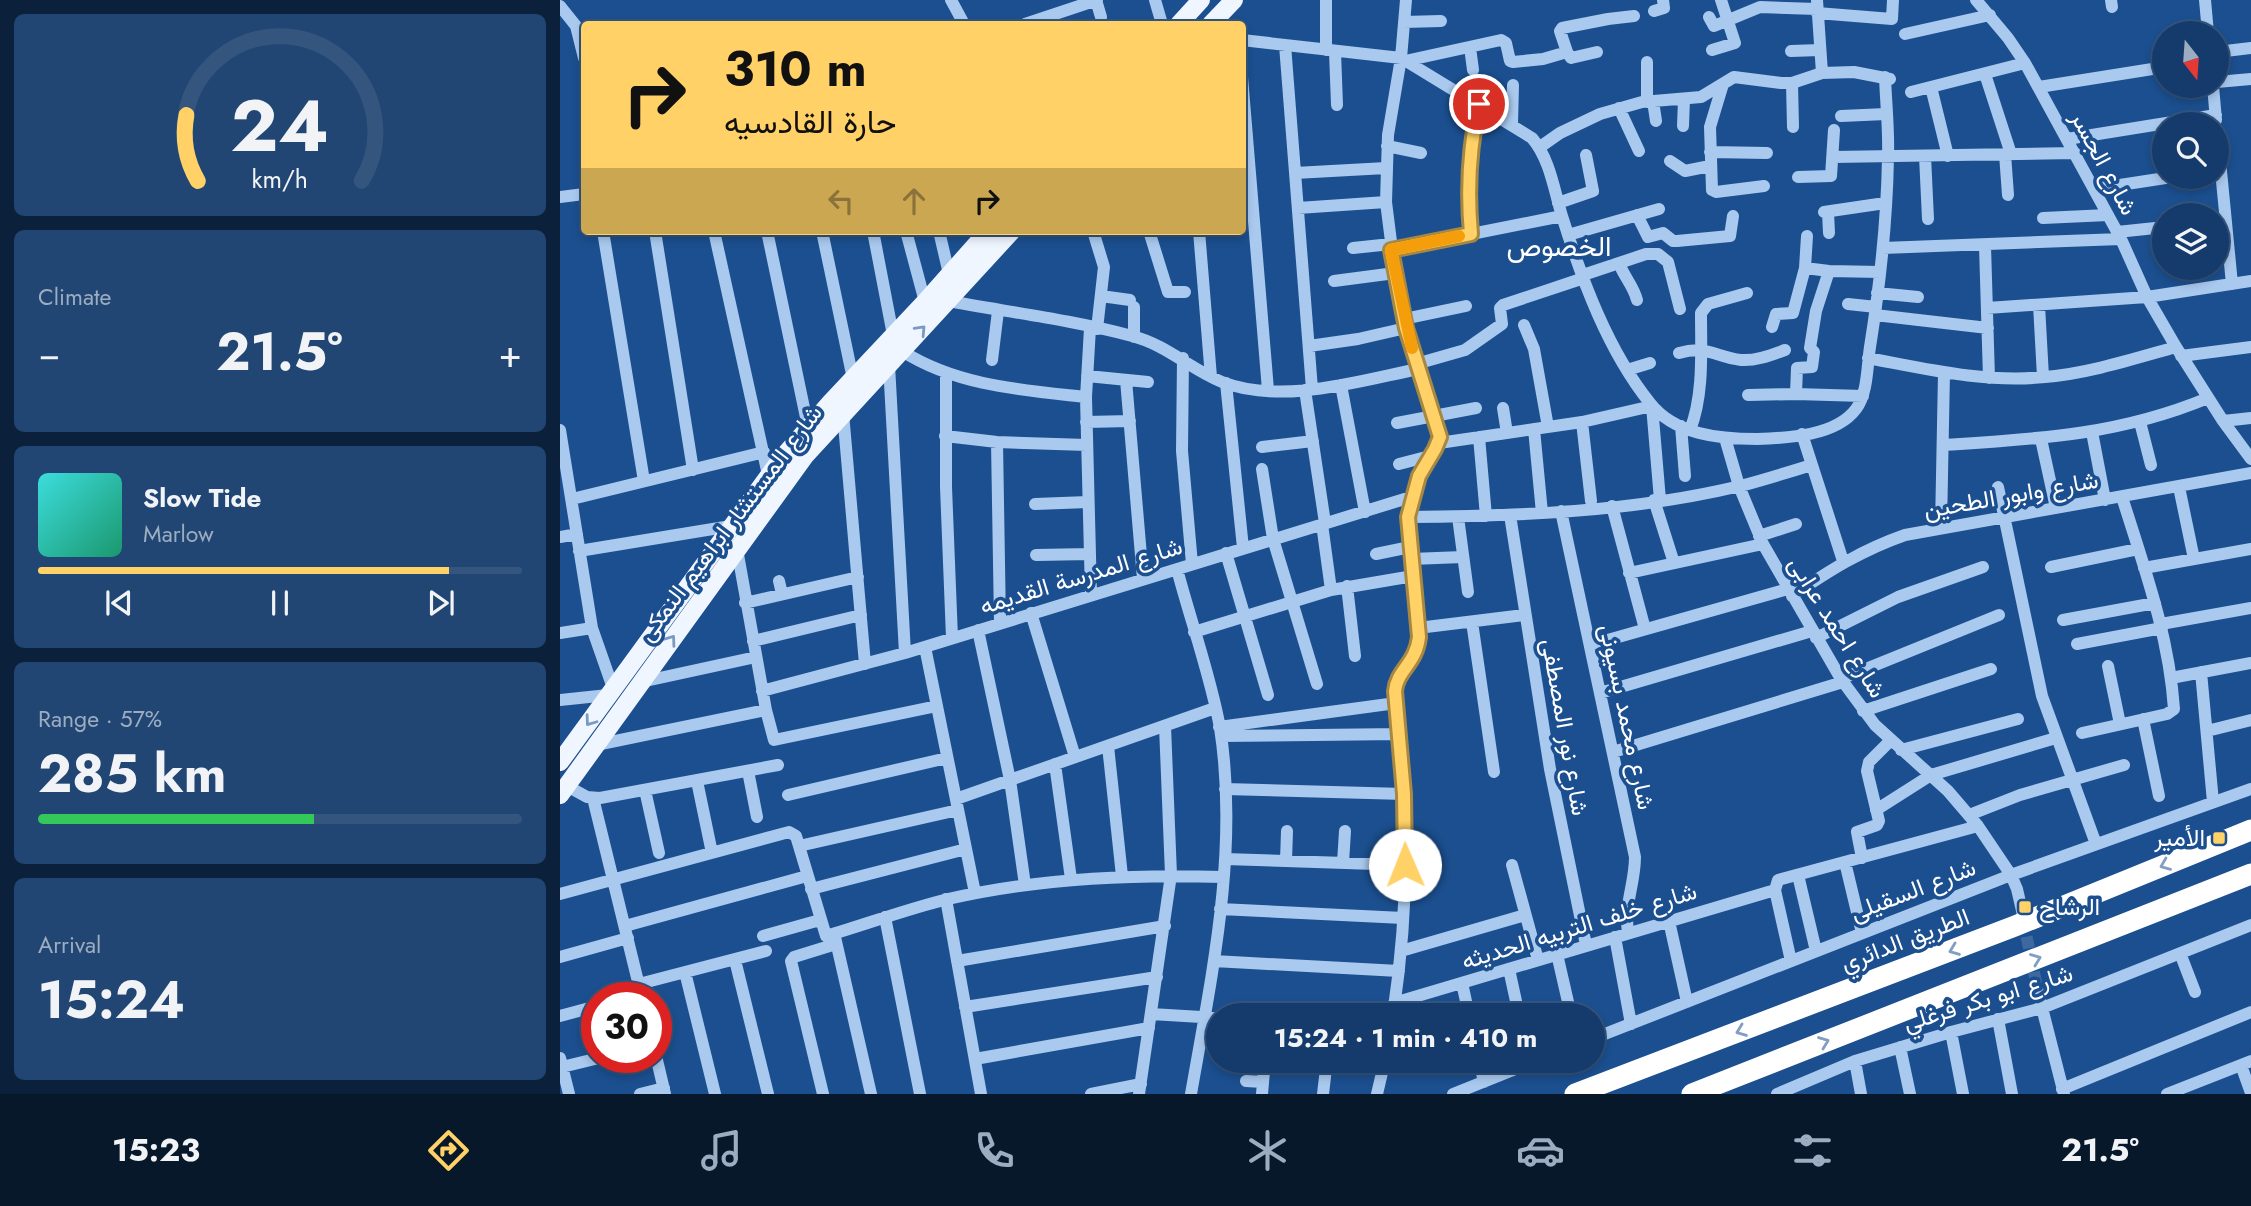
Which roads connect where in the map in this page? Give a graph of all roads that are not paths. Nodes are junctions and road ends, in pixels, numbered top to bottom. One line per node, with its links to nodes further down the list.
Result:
1 (951, 0): 20 (street)
2 (1097, 0): 18 (street); 21 (street)
3 (1155, 0): 22 (street)
4 (1201, 0): 23 (main road)
5 (1234, 0): 24 (main road)
6 (1325, 0): 38 (street)
7 (1406, 0): 28 (street)
8 (1663, 0): 15 (street)
9 (1721, 0): 26 (street)
10 (1893, 0): 14 (street)
11 (1976, 0): 16 (street, شارع الجسر)
12 (2205, 0): 27 (street)
13 (560, 6): 32 (street)
14 (1817, 7): 26 (street); 36 (street)
15 (1654, 11)
16 (1990, 15): 29 (street); 44 (street, شارع الجسر)
17 (1633, 16): 40 (street)
18 (1101, 17)
19 (1709, 17): 26 (street)
20 (962, 21)
21 (1034, 21)
22 (1161, 21)
23 (1183, 21)
24 (1214, 21)
25 (1441, 21): 28 (street)
26 (1729, 21): 35 (street)
27 (2207, 21)
28 (1404, 22): 42 (street)
29 (1905, 34)
30 (1246, 40): 31 (street)
31 (1285, 45): 38 (street); 88 (street)
32 (581, 46)
33 (1469, 47): 40 (street); 42 (street); 46 (street)
34 (2251, 48): 37 (street)
35 (1712, 50)
36 (1820, 50): 39 (street); 47 (street)
37 (2230, 50)
38 (1331, 51): 42 (street); 60 (street)
39 (1791, 51)
40 (1567, 52): 41 (street)
41 (1597, 52)
42 (1403, 59): 59 (street); 72 (street)
43 (1647, 62): 58 (street)
44 (2025, 64): 48 (street); 54 (street, شارع الجسر)
45 (2152, 68): 54 (street)
46 (1473, 70)
47 (1822, 73): 52 (street); 62 (street)
48 (1985, 74): 55 (street); 79 (street)
49 (2251, 79): 50 (street)
50 (2230, 81)
51 (1723, 82): 52 (street); 57 (street); 75 (street)
52 (1792, 83): 68 (street)
53 (1513, 85): 65 (street)
54 (2039, 86): 71 (street, شارع الجسر)
55 (1931, 87): 56 (street); 84 (street)
56 (1911, 92)
57 (1684, 99): 58 (street); 67 (street)
58 (1650, 101): 61 (street); 64 (street)
59 (1479, 104): 65 (street); 108 (street)
60 (1337, 105)
61 (1619, 108): 73 (street); 74 (street)
62 (1886, 114): 63 (street); 82 (street)
63 (1840, 116)
64 (1656, 121)
65 (1512, 124): 73 (street)
66 (1246, 125): 186 (street)
67 (1683, 126)
68 (1793, 127)
69 (2152, 128): 71 (street)
70 (1834, 130): 81 (street)
71 (2067, 139): 78 (street, شارع الجسر)
72 (1387, 146): 76 (street); 87 (street)
73 (1540, 147): 99 (street)
74 (1639, 151)
75 (1710, 152): 77 (street); 86 (street)
76 (1421, 153)
77 (1767, 153)
78 (2075, 153): 79 (street); 92 (street, شارع الجسر)
79 (2008, 154): 84 (street); 94 (street)
80 (1586, 155): 99 (street)
81 (1833, 156): 82 (street); 89 (street)
82 (1889, 156): 83 (street); 97 (street)
83 (1924, 156): 84 (street); 105 (street)
84 (1948, 156)
85 (1670, 161): 86 (street)
86 (1710, 166): 91 (street)
87 (1386, 168): 88 (street); 96 (street)
88 (1295, 173): 98 (street)
89 (1798, 177)
90 (2152, 180): 92 (street)
91 (1764, 186)
92 (2094, 189): 102 (street, شارع الجسر)
93 (581, 194): 95 (street)
94 (2008, 195)
95 (560, 197)
96 (1386, 202): 98 (street); 126 (street)
97 (1885, 203): 107 (street); 128 (street)
98 (1298, 208): 162 (street)
99 (1560, 209): 108 (street); 122 (street)
100 (1659, 209): 101 (street)
101 (1637, 215): 103 (street); 122 (street)
102 (2108, 215): 104 (street); 124 (street, شارع الجسر)
103 (1733, 216)
104 (2043, 218)
105 (1928, 219)
106 (2152, 230): 124 (street)
107 (1829, 233)
108 (1471, 234): 126 (street)
109 (604, 235): 235 (street)
110 (656, 235): 230 (street)
111 (715, 235): 223 (street)
112 (769, 235): 205 (street)
113 (823, 235): 181 (street)
114 (874, 235): 161 (street)
115 (907, 235): 147 (street)
116 (940, 235): 135 (street)
117 (984, 235): 135 (main road, شارع المستشار ابراهيم النمكى)
118 (1008, 235): 146 (main road, شارع المستشار ابراهيم النمكى)
119 (1094, 235): 142 (street)
120 (1150, 235): 140 (street)
121 (1199, 235): 178 (street)
122 (1569, 235): 136 (street)
123 (1807, 236): 131 (street)
124 (2119, 236): 125 (street); 144 (street, شارع الجسر)
125 (1985, 246): 128 (street); 152 (street)
126 (1391, 247): 127 (street); 134 (street)
127 (1353, 248)
128 (1883, 248): 133 (street)
129 (1619, 263): 136 (street); 145 (street); 153 (street)
130 (2229, 267): 139 (street)
131 (1805, 268): 132 (street); 157 (street)
132 (1829, 271): 133 (street); 188 (street)
133 (1880, 272): 149 (street)
134 (1395, 273): 137 (street); 155 (street)
135 (949, 274): 147 (main road, شارع المستشار ابراهيم النمكى)
136 (1584, 276): 173 (street); 174 (street)
137 (1334, 281)
138 (2251, 281): 139 (street)
139 (2232, 284): 144 (street)
140 (1185, 292)
141 (1747, 293): 164 (street)
142 (1101, 296): 158 (street); 160 (street)
143 (1918, 297): 149 (street)
144 (2147, 297): 150 (street); 166 (street, شارع الجسر)
145 (1637, 300)
146 (948, 301): 154 (street); 161 (main road, شارع المستشار ابراهيم النمكى, one-way to 146)
147 (925, 302): 161 (main road, شارع المستشار ابراهيم النمكى)
148 (1848, 304): 149 (street)
149 (1876, 305): 159 (street); 169 (street)
150 (2039, 305): 152 (street); 179 (street)
151 (1466, 306): 155 (street)
152 (1987, 308): 159 (street)
153 (1680, 309)
154 (998, 310): 158 (street); 170 (street)
155 (1405, 324): 162 (street); 173 (street)
156 (1524, 325): 206 (street)
157 (1772, 327)
158 (1094, 328): 160 (street); 177 (street)
159 (1988, 328): 180 (street)
160 (1134, 337): 168 (street)
161 (897, 343): 172 (main road, شارع المستشار ابراهيم النمكى); 176 (street); 181 (main road, شارع المستشار ابراهيم النمكى)
162 (1309, 346): 187 (street)
163 (2251, 347): 166 (street)
164 (1701, 349): 165 (street); 167 (street); 207 (street)
165 (1785, 350)
166 (2179, 351): 179 (street); 192 (street, شارع الجسر)
167 (1679, 353)
168 (1183, 358): 178 (street); 279 (street)
169 (1868, 358): 175 (street); 190 (street)
170 (992, 360)
171 (1650, 363): 174 (street)
172 (888, 365): 196 (main road, شارع المستشار ابراهيم النمكى); 320 (street)
173 (1417, 366): 185 (street); 197 (street)
174 (1627, 370): 193 (street)
175 (1944, 373): 180 (street); 221 (street)
176 (946, 374): 191 (street); 213 (street)
177 (1087, 376): 182 (street); 191 (street)
178 (1211, 377): 184 (street)
179 (2043, 377): 180 (street)
180 (1989, 378)
181 (853, 379): 205 (main road, شارع المستشار ابراهيم النمكى)
182 (1126, 380): 183 (street); 199 (street)
183 (1148, 382)
184 (1226, 383): 186 (street); 265 (street)
185 (1341, 385): 187 (street); 250 (street)
186 (1268, 390): 187 (street)
187 (1309, 390): 217 (street)
188 (1796, 394): 189 (street); 190 (street)
189 (1748, 396)
190 (1863, 396): 212 (street)
191 (1086, 397): 201 (street)
192 (2208, 398): 200 (street, شارع الجسر); 203 (street)
193 (1652, 407): 202 (street); 207 (street); 242 (street)
194 (1476, 408): 197 (street)
195 (1502, 408): 211 (street)
196 (844, 413): 266 (main road, شارع المستشار ابراهيم النمكى); 286 (street)
197 (1434, 415): 204 (street); 219 (street)
198 (2251, 418): 200 (street)
199 (1130, 421): 201 (street); 287 (street)
200 (2223, 421): 225 (street, شارع الجسر)
201 (1086, 422): 220 (street)
202 (1582, 422): 206 (street); 244 (street)
203 (2140, 422): 210 (street); 228 (street)
204 (1397, 423)
205 (808, 427): 233 (main road, شارع المستشار ابراهيم النمكى)
206 (1548, 427): 208 (street)
207 (1685, 428): 215 (street); 234 (street)
208 (1534, 429): 211 (street); 251 (street)
209 (560, 430): 231 (street)
210 (2092, 432): 216 (street); 243 (street)
211 (1507, 433): 214 (street)
212 (1802, 434): 215 (street); 227 (street)
213 (945, 436): 218 (street); 315 (street)
214 (1479, 437): 219 (street); 253 (street)
215 (1725, 438): 236 (street, شارع احمد عرابى)
216 (2042, 439): 221 (street); 248 (street)
217 (1313, 441): 222 (street); 257 (street)
218 (997, 442): 220 (street); 306 (street)
219 (1439, 443): 224 (street)
220 (1087, 445): 245 (street)
221 (1943, 445): 260 (street)
222 (1262, 447)
223 (764, 452): 230 (street); 233 (street)
224 (1430, 456): 226 (street); 239 (street)
225 (2251, 459)
226 (1399, 464)
227 (1812, 465): 236 (street); 277 (street)
228 (2151, 465)
229 (1262, 469): 263 (street)
230 (693, 470): 235 (street)
231 (563, 473): 241 (street)
232 (2251, 473): 238 (street, شارع وابور الطحين)
233 (768, 475): 259 (main road, شارع المستشار ابراهيم النمكى)
234 (1685, 476)
235 (644, 481): 241 (street)
236 (1739, 486): 242 (street); 264 (street, شارع احمد عرابى)
237 (1998, 487): 256 (street)
238 (2179, 487): 240 (street, شارع وابور الطحين); 276 (street)
239 (1412, 497): 250 (street, شارع المدرسة القديمه); 254 (street)
240 (2122, 497): 243 (street, شارع وابور الطحين); 267 (street)
241 (572, 499): 261 (street)
242 (1657, 500): 247 (street); 278 (street)
243 (2105, 500): 248 (street, شارع وابور الطحين)
244 (1591, 501)
245 (1088, 502): 246 (street); 271 (street)
246 (1035, 503)
247 (1612, 506): 249 (street); 284 (street)
248 (2056, 508): 256 (street, شارع وابور الطحين)
249 (1561, 511): 251 (street); 318 (street, شارع محمد بسيونى)
250 (1365, 512): 257 (street, شارع المدرسة القديمه)
251 (1542, 513): 252 (street)
252 (1510, 515): 253 (street); 301 (street, شارع نور المصطفى)
253 (1486, 516): 255 (street)
254 (1408, 517): 255 (street); 270 (street)
255 (1458, 517): 275 (street)
256 (2004, 517): 260 (street, شارع وابور الطحين); 351 (street)
257 (1324, 524): 263 (street, شارع المدرسة القديمه); 290 (street)
258 (1796, 524): 264 (street)
259 (731, 526): 269 (street); 333 (main road, شارع المستشار ابراهيم النمكى)
260 (1941, 527): 277 (street, شارع وابور الطحين)
261 (577, 534): 262 (street); 269 (street)
262 (560, 537)
263 (1273, 539): 265 (street, شارع المدرسة القديمه); 295 (street)
264 (1761, 540): 278 (street); 292 (street, شارع احمد عرابى)
265 (1243, 548): 272 (street, شارع المدرسة القديمه)
266 (737, 549): 296 (street); 330 (main road, شارع المستشار ابراهيم النمكى, one-way to 266)
267 (2138, 549): 281 (street); 282 (street)
268 (2251, 549): 276 (street)
269 (579, 551): 308 (street)
270 (1411, 553): 273 (street); 275 (street); 285 (street)
271 (1090, 554): 274 (street); 294 (street)
272 (1226, 554): 279 (street, شارع المدرسة القديمه); 303 (street)
273 (1376, 554)
274 (1036, 555)
275 (1463, 557): 291 (street)
276 (2194, 559): 282 (street)
277 (1843, 561): 292 (street, شارع وابور الطحين)
278 (1674, 563): 284 (street)
279 (1192, 564): 283 (street, شارع المدرسة القديمه)
280 (1983, 567): 314 (street)
281 (2051, 567)
282 (2144, 568): 297 (street)
283 (1177, 569): 287 (street, شارع المدرسة القديمه); 312 (street)
284 (1629, 573): 311 (street)
285 (1413, 576): 289 (street); 309 (street)
286 (858, 577): 293 (street); 300 (street)
287 (1143, 579): 294 (street, شارع المدرسة القديمه)
288 (779, 581): 293 (street)
289 (1347, 586): 290 (street); 321 (street)
290 (1331, 590): 295 (street)
291 (1468, 592)
292 (1790, 592): 311 (street, شارع وابور الطحين); 314 (street, شارع احمد عرابى)
293 (782, 594): 296 (street)
294 (1091, 595): 299 (street, شارع المدرسة القديمه)
295 (1293, 602): 303 (street); 331 (street)
296 (745, 603): 316 (street)
297 (2155, 603): 304 (street); 307 (street)
298 (2251, 608): 307 (street)
299 (1031, 613): 306 (street, شارع المدرسة القديمه); 357 (street)
300 (862, 615): 316 (street); 324 (street)
301 (1524, 615): 305 (street); 427 (street, شارع نور المصطفى)
302 (1999, 615): 329 (street)
303 (1245, 617): 312 (street); 335 (street)
304 (2063, 620)
305 (1472, 622): 309 (street); 364 (street)
306 (1000, 623): 310 (street, شارع المدرسة القديمه)
307 (2162, 626): 317 (street); 328 (street)
308 (592, 628): 313 (street); 333 (street)
309 (1418, 628): 337 (street)
310 (978, 629): 315 (street, شارع المدرسة القديمه); 368 (street)
311 (1645, 629): 318 (street, شارع وابور الطحين)
312 (1194, 632): 339 (street)
313 (560, 633)
314 (1814, 634): 329 (street, شارع احمد عرابى); 334 (street)
315 (952, 638): 319 (street, شارع المدرسة القديمه)
316 (753, 641): 322 (street)
317 (2077, 644)
318 (1590, 645): 334 (street, شارع محمد بسيونى)
319 (925, 647): 320 (street, شارع المدرسة القديمه); 338 (street)
320 (905, 653): 324 (street, شارع المدرسة القديمه)
321 (1355, 656)
322 (756, 657): 330 (street); 332 (street)
323 (2251, 663): 327 (street)
324 (866, 664): 332 (street, شارع المدرسة القديمه)
325 (2108, 666): 345 (street)
326 (1991, 668): 341 (street)
327 (2201, 672): 328 (street); 347 (street)
328 (2171, 678): 343 (street)
329 (1842, 680): 341 (street, شارع احمد عرابى); 356 (street)
330 (641, 682): 353 (main road, شارع المستشار ابراهيم النمكى)
331 (1317, 684)
332 (762, 691): 340 (street)
333 (610, 692): 336 (street); 359 (main road, شارع المستشار ابراهيم النمكى, one-way to 359)
334 (1600, 693): 356 (street, شارع محمد بسيونى)
335 (1268, 695)
336 (560, 700)
337 (1396, 703): 348 (street); 350 (street)
338 (937, 706): 340 (street); 358 (street)
339 (1215, 708): 346 (street); 348 (street)
340 (766, 710): 353 (street)
341 (1863, 711): 352 (street, شارع احمد عرابى)
342 (2018, 719): 355 (street)
343 (2143, 719): 345 (street); 375 (street)
344 (2251, 720): 347 (street)
345 (2120, 724): 349 (street)
346 (1165, 726): 354 (street); 400 (street)
347 (2207, 731): 377 (street)
348 (1220, 732): 350 (street); 369 (street)
349 (2082, 733)
350 (1400, 734): 373 (street)
351 (2056, 738): 365 (street); 366 (street)
352 (1889, 741): 355 (street, شارع احمد عرابى); 379 (street)
353 (596, 745): 371 (main road, شارع المستشار ابراهيم النمكى)
354 (1108, 746): 357 (street); 402 (street)
355 (1901, 750): 365 (street, شارع احمد عرابى)
356 (1613, 752): 422 (street, شارع محمد بسيونى)
357 (1075, 757): 360 (street)
358 (947, 758): 374 (street); 378 (street)
359 (560, 762)
360 (1055, 764): 368 (street); 405 (street)
361 (778, 765): 363 (street)
362 (2124, 765): 366 (street)
363 (748, 771): 367 (street); 381 (street)
364 (1494, 772)
365 (1931, 775): 379 (street); 380 (street, شارع احمد عرابى)
366 (2071, 779): 380 (street); 386 (street)
367 (697, 780): 372 (street); 390 (street)
368 (1010, 780): 378 (street); 407 (street)
369 (1225, 789): 373 (street); 392 (street)
370 (2251, 789): 377 (street, شارع السقيلى)
371 (563, 790): 376 (street)
372 (645, 790): 376 (street); 389 (street)
373 (1404, 794): 396 (street)
374 (788, 795)
375 (2159, 796)
376 (593, 798): 404 (street)
377 (2213, 802): 386 (street, شارع السقيلى)
378 (957, 805): 387 (street); 388 (street)
379 (1876, 810): 391 (street)
380 (1969, 815): 382 (street, شارع احمد عرابى)
381 (757, 817)
382 (1978, 827): 391 (street); 398 (street, شارع احمد عرابى)
383 (2251, 830): 498 (highway, الطريق الدائري, one-way to 498)
384 (1287, 831): 393 (street)
385 (1345, 831): 395 (street)
386 (2096, 844): 398 (street, شارع السقيلى)
387 (799, 846): 390 (street); 406 (street)
388 (966, 849): 406 (street); 409 (street)
389 (659, 853)
390 (712, 853): 404 (street)
391 (1862, 858): 394 (street)
392 (1224, 859): 393 (street); 403 (street)
393 (1286, 861): 395 (street)
394 (1845, 862): 401 (street); 423 (street)
395 (1343, 863): 396 (street)
396 (1405, 865): 416 (street)
397 (1511, 865): 413 (street)
398 (2011, 874): 414 (street, شارع احمد عرابى); 423 (street, شارع السقيلى)
399 (2251, 874): 499 (highway, one-way to 399)
400 (1171, 875): 402 (street); 403 (street); 420 (street)
401 (1798, 875): 408 (street, شارع خلف التربيه الحديثه); 430 (street)
402 (1122, 876): 405 (street)
403 (1223, 877): 412 (street)
404 (613, 879): 410 (street); 421 (street)
405 (1072, 879): 407 (street)
406 (809, 883): 417 (street); 421 (street)
407 (1026, 885): 409 (street)
408 (1775, 890): 418 (street, شارع خلف التربيه الحديثه); 438 (street)
409 (975, 893): 411 (street)
410 (560, 894)
411 (946, 899): 415 (street); 436 (street)
412 (1220, 909): 416 (street); 437 (street)
413 (1525, 915): 429 (street); 435 (street)
414 (2022, 915)
415 (885, 917): 426 (street); 491 (street)
416 (1404, 918): 429 (street)
417 (820, 920): 424 (street); 426 (street)
418 (1669, 921): 422 (street, شارع خلف التربيه الحديثه); 448 (street)
419 (2251, 925): 431 (street, شارع ابو بكر فرغلي)
420 (1165, 926): 436 (street); 442 (street)
421 (626, 932): 433 (street); 443 (street)
422 (1628, 933): 425 (street, شارع خلف التربيه الحديثه)
423 (1862, 933): 430 (street, شارع السقيلى)
424 (763, 936)
425 (1615, 937): 427 (street, شارع خلف التربيه الحديثه); 462 (street)
426 (835, 939): 489 (street); 490 (street)
427 (1586, 945): 432 (street, شارع خلف التربيه الحديثه)
428 (766, 951): 434 (street)
429 (1401, 951): 440 (street)
430 (1816, 951): 438 (street, شارع السقيلى)
431 (2180, 953): 447 (street); 455 (street, شارع ابو بكر فرغلي)
432 (1557, 954): 435 (street, شارع خلف التربيه الحديثه); 453 (street)
433 (560, 957)
434 (735, 960): 441 (street); 488 (street)
435 (1538, 960): 439 (street, شارع خلف التربيه الحديثه)
436 (957, 961): 454 (street)
437 (1214, 961): 440 (street); 460 (street)
438 (1791, 961): 448 (street, شارع السقيلى)
439 (1508, 969): 445 (street, شارع خلف التربيه الحديثه); 452 (street)
440 (1399, 971): 449 (street)
441 (685, 972): 444 (street); 487 (street)
442 (1157, 977): 454 (street); 458 (street)
443 (636, 982)
444 (663, 982)
445 (1462, 983): 450 (street, شارع خلف التربيه الحديثه); 451 (street)
446 (2038, 992): 455 (street)
447 (2195, 992)
448 (1687, 1002): 462 (street, شارع السقيلى)
449 (1395, 1003)
450 (1410, 1003)
451 (1466, 1003)
452 (1516, 1003)
453 (1568, 1003)
454 (965, 1007): 467 (street)
455 (2042, 1008): 461 (street, شارع ابو بكر فرغلي); 483 (street)
456 (581, 1010): 459 (street)
457 (2251, 1012): 483 (street)
458 (1151, 1014): 460 (street); 463 (street)
459 (560, 1016)
460 (1204, 1017): 494 (street)
461 (1998, 1019): 464 (street, شارع ابو بكر فرغلي); 504 (street)
462 (1631, 1024): 465 (street, شارع السقيلى)
463 (1149, 1028): 467 (street); 481 (street)
464 (1951, 1032): 466 (street, شارع ابو بكر فرغلي); 503 (street)
465 (1605, 1034)
466 (1900, 1047): 469 (street, شارع ابو بكر فرغلي); 502 (street)
467 (975, 1059): 492 (street)
468 (581, 1060): 470 (street)
469 (1854, 1061): 500 (street, شارع ابو بكر فرغلي); 501 (street)
470 (561, 1063): 485 (street)
471 (2246, 1063): 480 (street); 484 (street)
472 (660, 1073): 482 (street)
473 (1325, 1073): 495 (street)
474 (1382, 1073): 496 (street)
475 (1482, 1073): 478 (street)
476 (1506, 1073): 478 (street)
477 (1246, 1081): 479 (street)
478 (1484, 1082): 497 (street)
479 (1263, 1088)
480 (2201, 1088): 505 (street)
481 (1140, 1089): 493 (street)
482 (665, 1091): 486 (street)
483 (2063, 1091)
484 (2251, 1093)
485 (569, 1094)
486 (640, 1094)
487 (715, 1094)
488 (768, 1094)
489 (823, 1094)
490 (871, 1094)
491 (920, 1094)
492 (981, 1094)
493 (1091, 1094)
494 (1191, 1094)
495 (1323, 1094)
496 (1377, 1094)
497 (1452, 1094)
498 (1575, 1094)
499 (1692, 1094)
500 (1777, 1094)
501 (1861, 1094)
502 (1910, 1094)
503 (1963, 1094)
504 (2012, 1094)
505 (2167, 1094)

